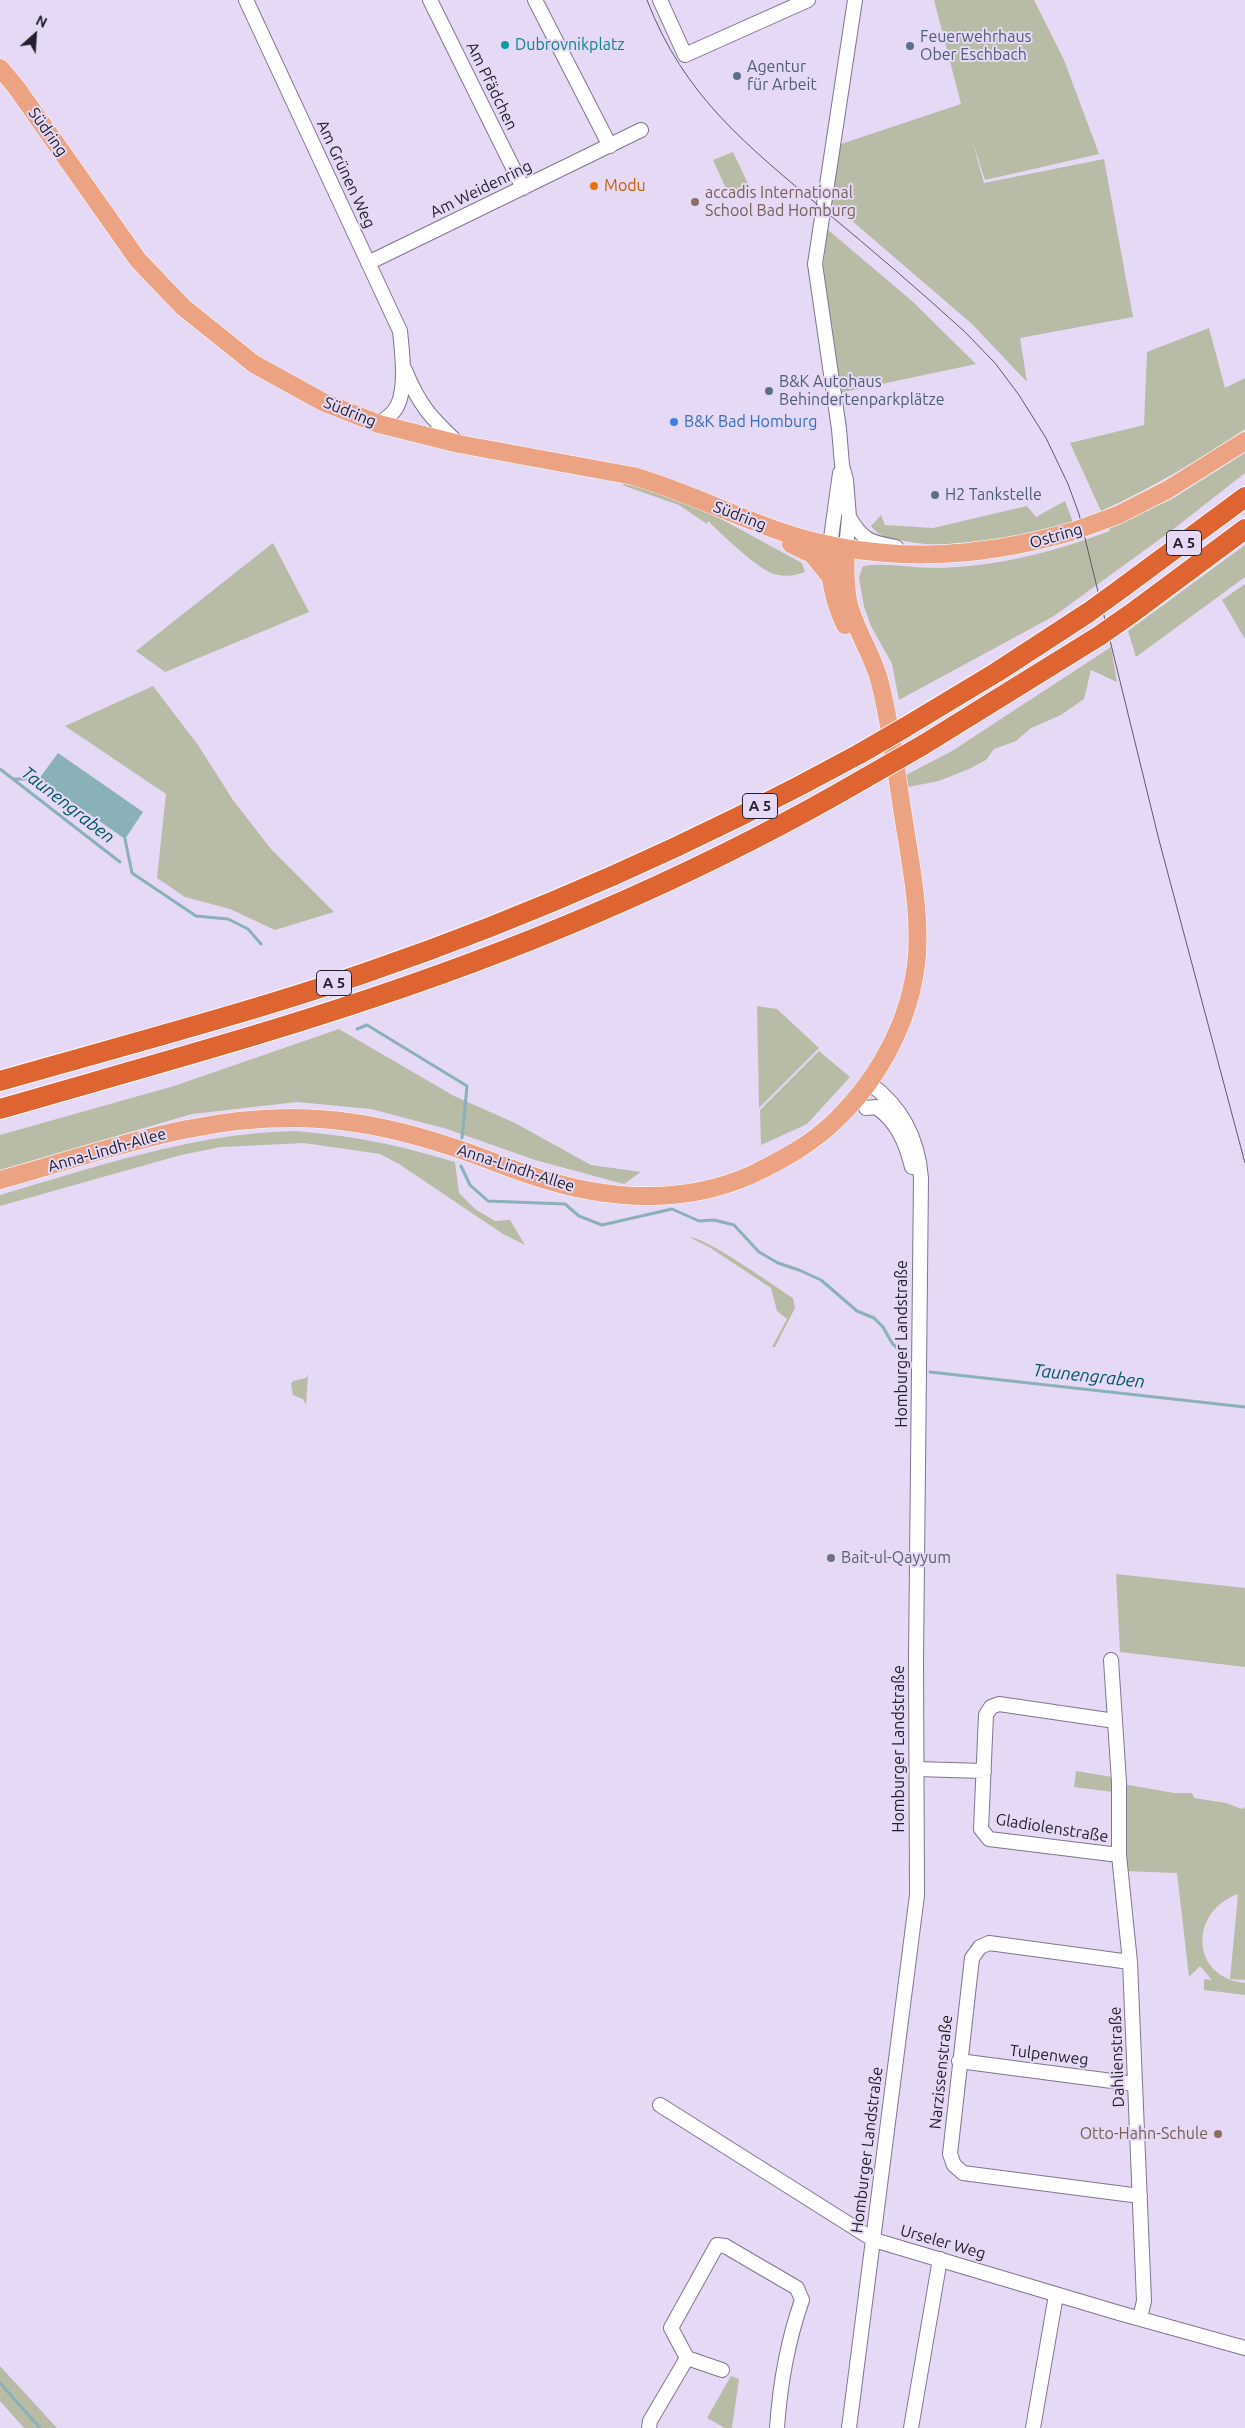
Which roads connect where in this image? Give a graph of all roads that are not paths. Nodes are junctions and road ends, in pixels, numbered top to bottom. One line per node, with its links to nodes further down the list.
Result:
1 (246, 0): 12 (street, Am Grünen Weg)
2 (430, 0): 11 (street, Am Pfädchen)
3 (535, 0): 10 (street)
4 (660, 0): 7 (street)
5 (808, 0): 7 (street)
6 (855, 0): 17 (street)
7 (792, 3)
8 (0, 68): 14 (main road, Südring)
9 (641, 130): 10 (street, Am Weidenring)
10 (610, 146): 11 (street, Am Weidenring)
11 (523, 188): 12 (street, Am Weidenring)
12 (368, 263): 13 (street, Am Grünen Weg)
13 (404, 367): 14 (street, Am Grünen Weg); 16 (street, Am Grünen Weg)
14 (379, 424): 16 (main road, Südring)
15 (1245, 441): 23 (main road, Ostring, bridge)
16 (460, 444): 19 (main road, Südring)
17 (842, 464): 20 (street); 22 (street)
18 (1245, 497): 26 (highway, A 5, bridge)
19 (724, 510): 22 (main road, Südring); 24 (main road)
20 (849, 518): 22 (street); 23 (street)
21 (1245, 529): 28 (highway, A 5, bridge)
22 (838, 547): 23 (main road, Ostring); 24 (main road); 25 (main road)
23 (930, 555)
24 (829, 575): 25 (main road)
25 (875, 667): 27 (main road, Anna-Lindh-Allee)
26 (0, 1081)
27 (868, 1083): 30 (main road, Anna-Lindh-Allee); 33 (street, Homburger Landstraße)
28 (0, 1108)
29 (866, 1108): 36 (street)
30 (0, 1180)
31 (1111, 1660): 32 (street, Gladiolenstraße)
32 (1115, 1721): 34 (street, Gladiolenstraße); 35 (street, Gladiolenstraße)
33 (917, 1769): 34 (street); 43 (street, Homburger Landstraße)
34 (984, 1771): 35 (street, Gladiolenstraße)
35 (1119, 1855): 37 (street, Gladiolenstraße)
36 (913, 1893)
37 (1126, 1914): 38 (street, Dahlienstraße)
38 (1130, 1962): 39 (street, Narzissenstraße); 40 (street, Dahlienstraße)
39 (959, 2061): 40 (street, Tulpenweg); 42 (street, Narzissenstraße)
40 (1135, 2084): 42 (street, Dahlienstraße)
41 (660, 2104): 43 (street, Urseler Weg)
42 (1140, 2196): 46 (street, Dahlienstraße)
43 (874, 2240): 44 (street, Urseler Weg); 52 (street, Homburger Landstraße)
44 (940, 2259): 45 (street, Urseler Weg); 53 (street)
45 (1056, 2295): 46 (street, Urseler Weg); 54 (street)
46 (1140, 2318): 47 (street, Urseler Weg)
47 (1245, 2348)
48 (687, 2358): 49 (street); 50 (street); 51 (street)
49 (722, 2370)
50 (650, 2428)
51 (777, 2428)
52 (849, 2428)
53 (911, 2428)
54 (1033, 2428)

